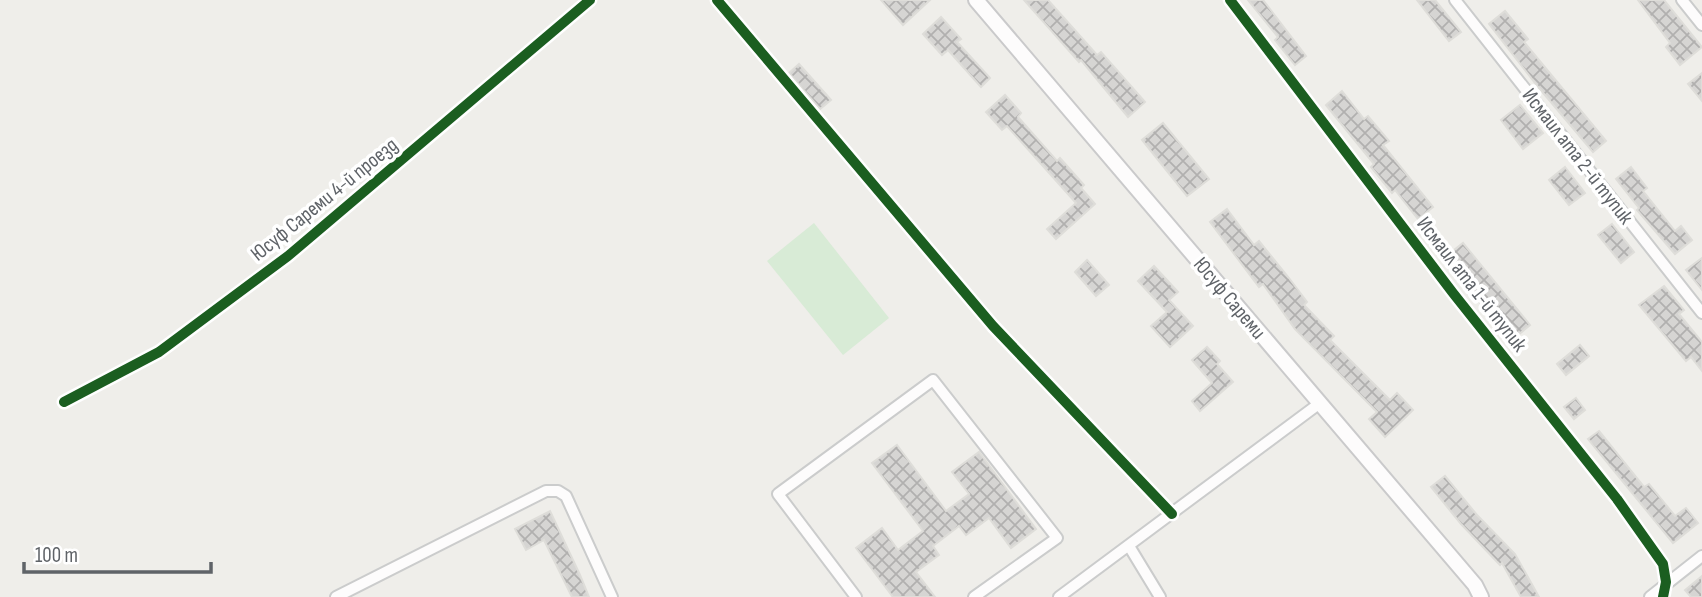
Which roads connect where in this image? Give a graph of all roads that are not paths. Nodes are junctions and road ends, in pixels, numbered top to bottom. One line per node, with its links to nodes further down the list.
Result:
1 (590, 0): 9 (street, Юсуф Сареми 4-й проезд)
2 (717, 0): 11 (street)
3 (976, 0): 10 (main road, Юсуф Сареми)
4 (1230, 0): 14 (street, Исмаил ата 1-й тупик)
5 (1455, 0): 8 (street, Исмаил ата 2-й тупик)
6 (1682, 0): 7 (street)
7 (1702, 25)
8 (1702, 313)
9 (64, 402)
10 (1320, 403): 11 (street); 21 (main road, Юсуф Сареми)
11 (1172, 514): 12 (street)
12 (1129, 546): 19 (street); 20 (street)
13 (1702, 556): 14 (street)
14 (1666, 582): 22 (street); 23 (street)
15 (336, 597): 16 (street)
16 (612, 597)
17 (856, 597): 18 (street)
18 (974, 597)
19 (1059, 597)
20 (1160, 597)
21 (1481, 597)
22 (1650, 597)
23 (1662, 597)

